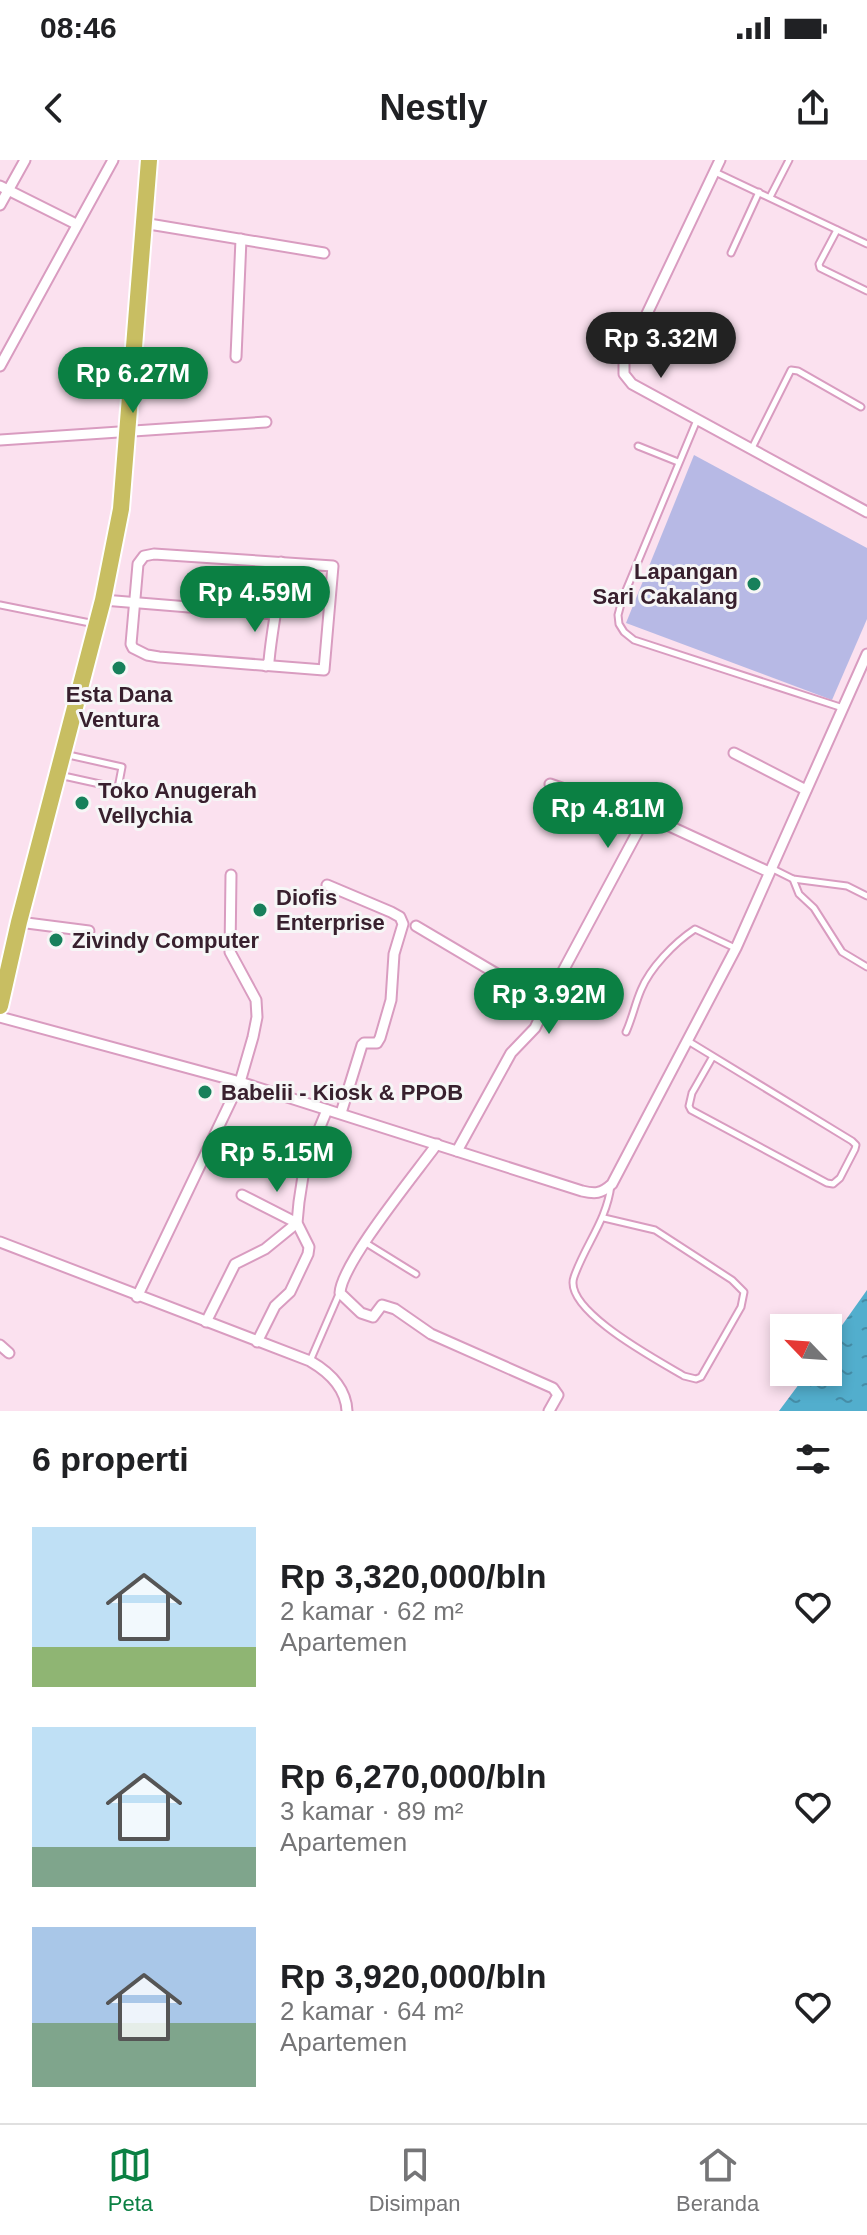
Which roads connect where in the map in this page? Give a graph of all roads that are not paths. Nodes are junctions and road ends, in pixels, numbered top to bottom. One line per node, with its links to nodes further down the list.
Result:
1 (25, 160): 7 (street)
2 (113, 160): 12 (street)
3 (149, 160): 11 (highway)
4 (720, 160): 6 (street)
5 (789, 160): 9 (lane)
6 (714, 171): 8 (lane); 22 (street)
7 (4, 188): 10 (street); 12 (street)
8 (759, 192): 9 (lane); 17 (lane)
9 (770, 197): 13 (lane)
10 (0, 205)
11 (143, 223): 14 (street); 24 (highway)
12 (76, 224): 20 (street)
13 (837, 230): 15 (lane); 18 (lane)
14 (241, 239): 16 (street); 19 (street)
15 (867, 244)
16 (324, 253)
17 (731, 253)
18 (867, 291)
19 (236, 357)
20 (0, 366)
21 (861, 407): 27 (lane)
22 (697, 419): 27 (street); 28 (lane)
23 (266, 422): 24 (street)
24 (129, 432): 25 (street); 31 (highway)
25 (0, 440)
26 (638, 446): 28 (lane)
27 (752, 448): 29 (street)
28 (678, 462): 38 (lane)
29 (867, 512)
30 (281, 562): 32 (street); 34 (street); 37 (street)
31 (103, 600): 32 (street); 35 (highway)
32 (135, 604): 34 (street); 37 (street)
33 (0, 605): 35 (lane)
34 (274, 614): 37 (street)
35 (96, 624): 40 (highway)
36 (867, 654): 38 (street)
37 (266, 666)
38 (843, 708): 43 (street)
39 (734, 753): 43 (street)
40 (63, 754): 41 (highway); 41 (lane)
41 (58, 775): 50 (highway)
42 (550, 784): 44 (street)
43 (806, 790): 45 (street)
44 (645, 818): 45 (street); 55 (street)
45 (770, 870): 47 (lane); 53 (street)
46 (231, 875): 61 (street)
47 (793, 879): 49 (lane); 54 (lane)
48 (327, 885): 63 (street)
49 (867, 896)
50 (19, 922): 52 (street); 56 (highway)
51 (416, 926): 55 (street)
52 (89, 931)
53 (736, 948): 58 (lane); 59 (street)
54 (867, 967)
55 (546, 1003): 65 (street)
56 (0, 1006)
57 (0, 1017): 61 (street)
58 (626, 1032)
59 (687, 1041): 60 (lane); 66 (street)
60 (712, 1058): 60 (lane)
61 (240, 1082): 62 (street); 74 (street)
62 (327, 1110): 63 (street); 69 (street)
63 (341, 1113): 64 (street)
64 (437, 1144): 65 (street); 71 (street)
65 (457, 1151): 66 (street)
66 (612, 1184): 68 (lane)
67 (242, 1195): 69 (street)
68 (604, 1218): 68 (lane)
69 (297, 1223): 75 (street); 76 (street)
70 (0, 1242): 74 (street)
71 (365, 1243): 72 (lane); 73 (street)
72 (416, 1274)
73 (340, 1293): 79 (lane); 81 (street)
74 (137, 1297): 75 (street)
75 (206, 1322): 76 (street)
76 (257, 1342): 79 (street)
77 (0, 1345): 78 (street)
78 (9, 1353)
79 (310, 1361): 80 (street)
80 (347, 1411)
81 (549, 1411)

